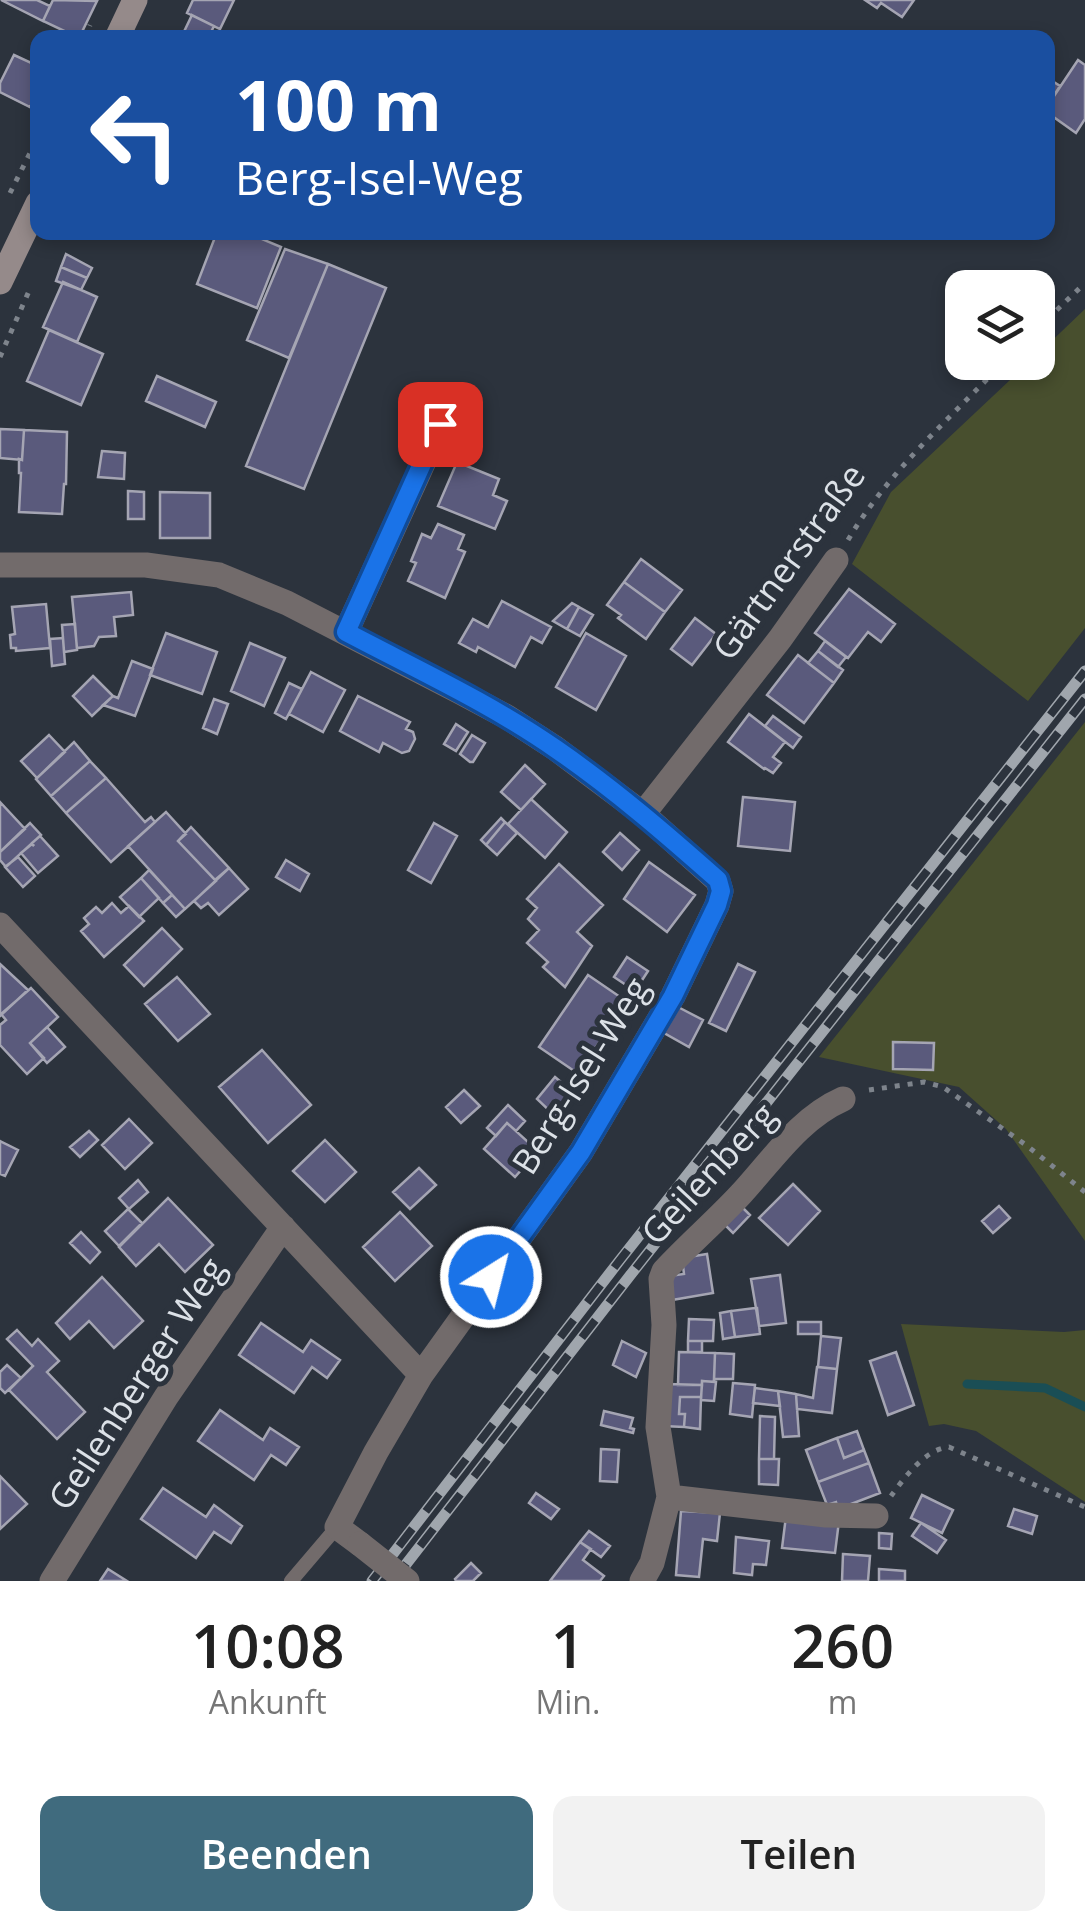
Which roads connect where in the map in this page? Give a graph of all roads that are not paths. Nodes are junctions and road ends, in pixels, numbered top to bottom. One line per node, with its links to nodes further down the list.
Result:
1 (134, 0): 2 (main road)
2 (121, 30)
3 (30, 220): 4 (main road)
4 (0, 282)
5 (440, 424): 8 (street)
6 (836, 560): 9 (street, Gärtnerstraße)
7 (0, 565): 8 (street)
8 (346, 632): 9 (street)
9 (643, 814): 13 (street, Berg-Isel-Weg)
10 (0, 925): 12 (street)
11 (843, 1099): 14 (street, Geilenberg)
12 (283, 1227): 13 (street); 17 (street, Geilenberger Weg)
13 (421, 1376): 16 (street, Berg-Isel-Weg)
14 (669, 1497): 15 (street); 20 (street, Geilenberg)
15 (876, 1516)
16 (337, 1527): 18 (lane, Berg-Isel-Weg); 19 (street, bridge)
17 (52, 1581)
18 (291, 1581)
19 (407, 1581)
20 (642, 1581)

